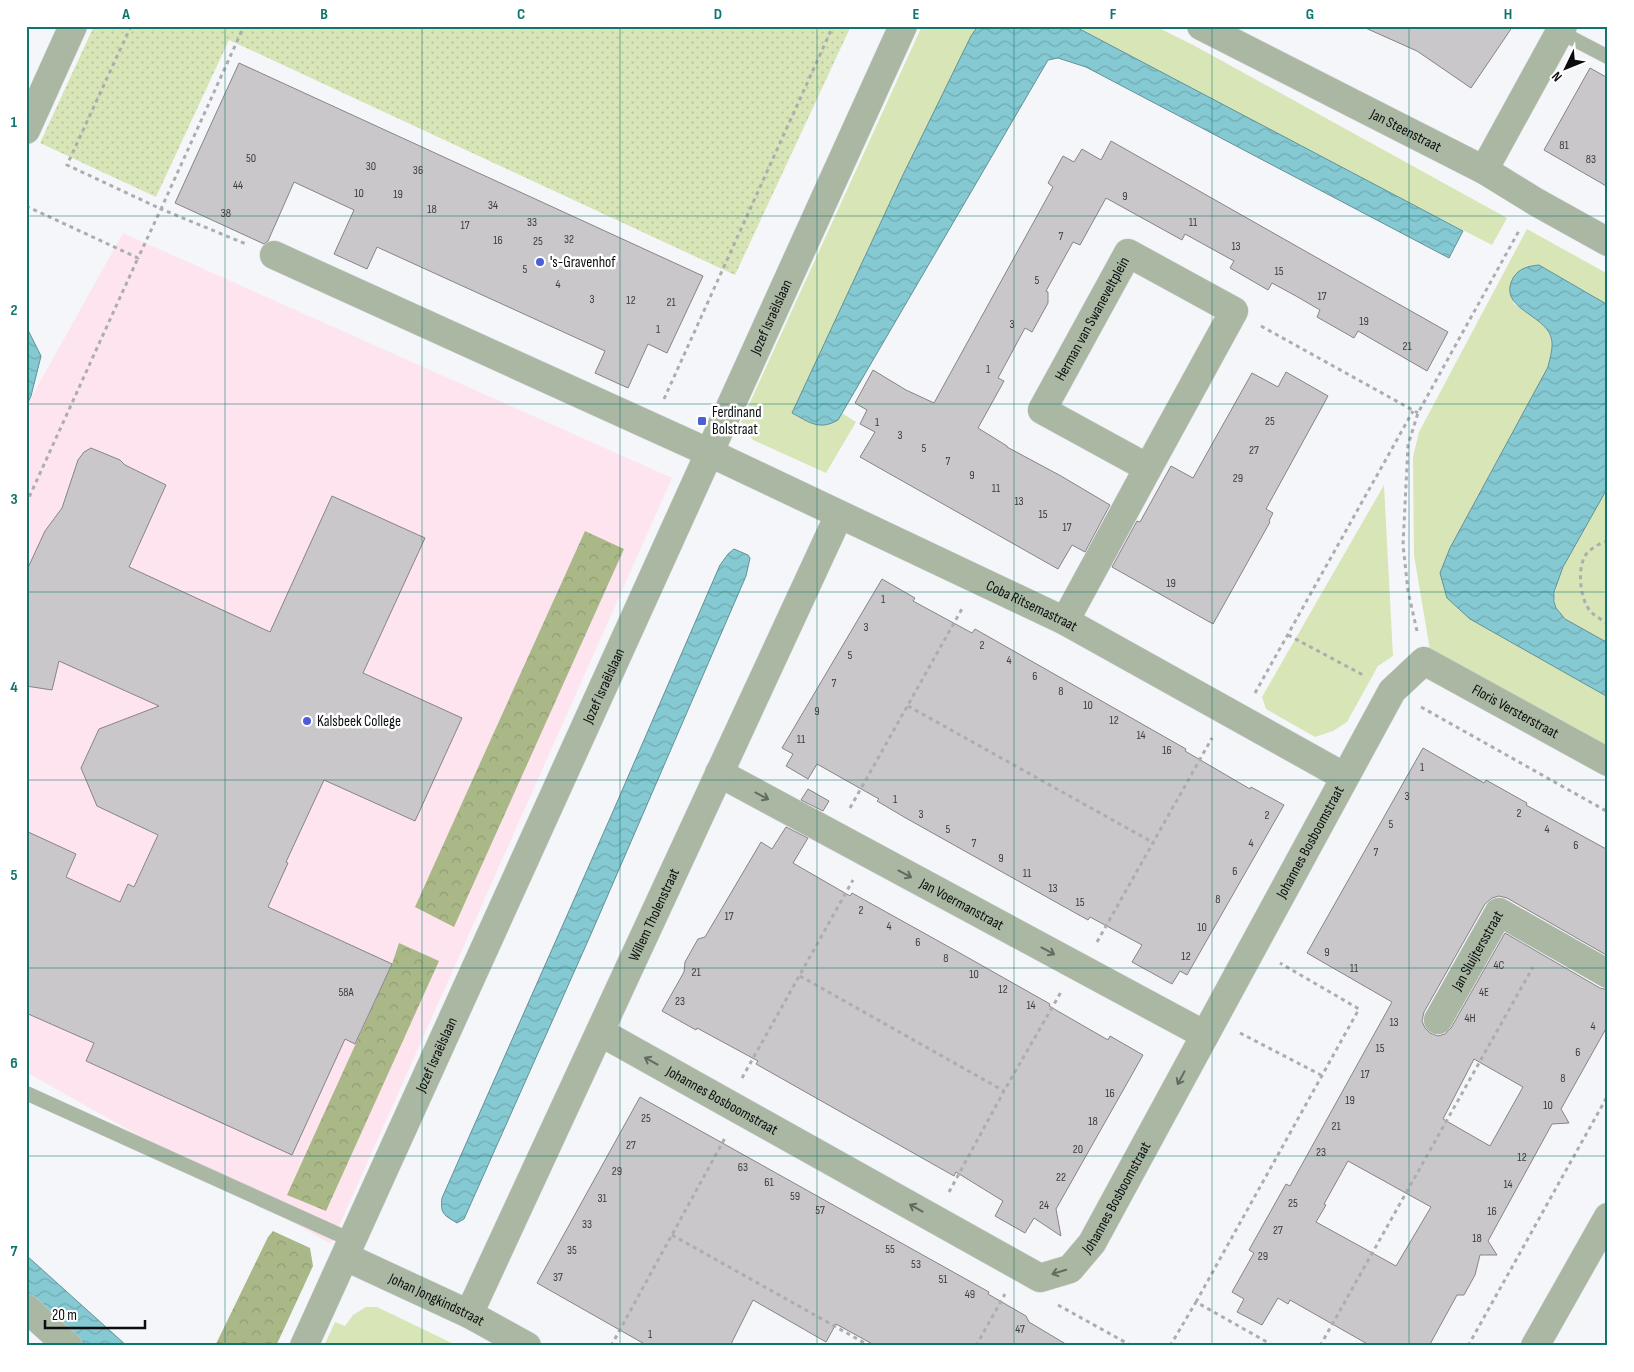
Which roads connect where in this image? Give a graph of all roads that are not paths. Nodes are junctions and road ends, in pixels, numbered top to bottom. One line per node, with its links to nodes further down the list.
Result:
1 (73, 26): 6 (street)
2 (903, 26): 10 (street, Jozef Israëlslaan)
3 (1201, 26): 7 (street, Jan Steenstraat)
4 (1562, 29): 5 (lane); 7 (street)
5 (1608, 57)
6 (26, 130)
7 (1484, 170): 8 (street, Jan Steenstraat)
8 (1608, 242)
9 (274, 255): 10 (street)
10 (710, 454): 12 (street, Coba Ritsemastraat); 24 (street, Jozef Israëlslaan)
11 (1148, 468): 11 (street, Herman van Swaneveltplein); 13 (street)
12 (839, 515): 13 (street, Coba Ritsemastraat); 16 (street, Willem Tholenstraat)
13 (1065, 621): 17 (street, Coba Ritsemastraat)
14 (1424, 661): 15 (street, Floris Versterstraat); 17 (street, Johannes Bosboomstraat)
15 (1608, 762)
16 (719, 773): 20 (street, Jan Voermanstraat, one-way to 20); 21 (street, Willem Tholenstraat)
17 (1345, 777): 20 (street, Johannes Bosboomstraat)
18 (1608, 974): 19 (street, Jan Sluijtersstraat)
19 (1438, 1020)
20 (1209, 1027): 21 (street, Johannes Bosboomstraat, one-way to 21)
21 (600, 1032): 26 (street, Willem Tholenstraat)
22 (26, 1093): 24 (lane)
23 (1608, 1217): 30 (street)
24 (349, 1249): 26 (street, Johan Jongkindstraat); 28 (street, Jozef Israëlslaan)
25 (26, 1308): 27 (street)
26 (469, 1314): 29 (street, Johan Jongkindstraat)
27 (68, 1346)
28 (304, 1346)
29 (527, 1346)
30 (1535, 1346)

